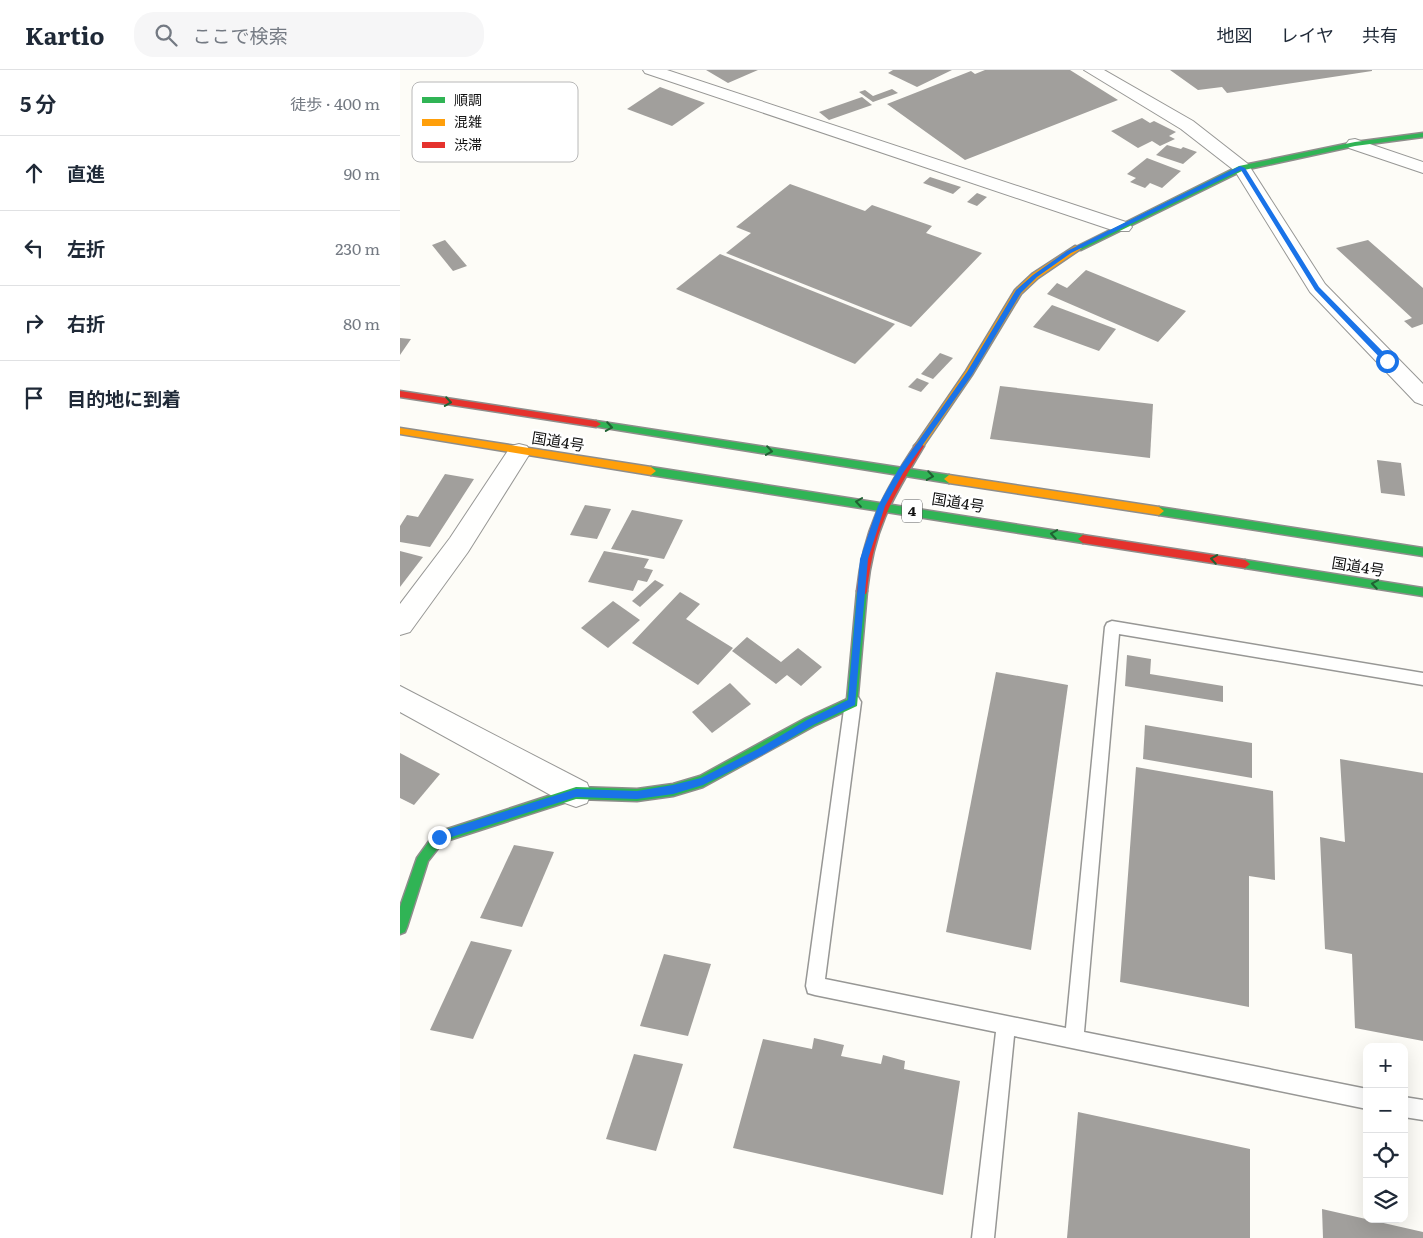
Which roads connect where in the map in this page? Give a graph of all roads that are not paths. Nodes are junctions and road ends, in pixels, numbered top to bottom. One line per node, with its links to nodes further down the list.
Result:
1 (651, 70): 7 (street)
2 (1092, 70): 5 (street)
3 (1423, 135): 4 (main road)
4 (1355, 144): 5 (main road); 6 (street)
5 (1242, 168): 7 (main road); 9 (street)
6 (1423, 168)
7 (1122, 227): 12 (main road)
8 (400, 394): 12 (main road, 国道4号, one-way to 12)
9 (1423, 397)
10 (400, 431): 11 (main road, 国道4号 / 4)
11 (519, 452): 13 (main road, 国道4号 / 4, one-way to 11); 16 (street)
12 (901, 472): 13 (main road); 14 (main road, 国道4号, one-way to 14)
13 (882, 506): 15 (main road, 国道4号 / 4, one-way to 13); 19 (main road)
14 (1423, 552)
15 (1423, 592)
16 (400, 624)
17 (1423, 679): 23 (lane)
18 (400, 698): 20 (street)
19 (852, 702): 20 (main road); 22 (lane)
20 (576, 793): 21 (main road)
21 (400, 927)
22 (1006, 1025): 23 (lane); 27 (lane)
23 (1074, 1039): 24 (lane)
24 (1363, 1098)
25 (1408, 1108): 26 (lane)
26 (1423, 1110)
27 (983, 1238)

